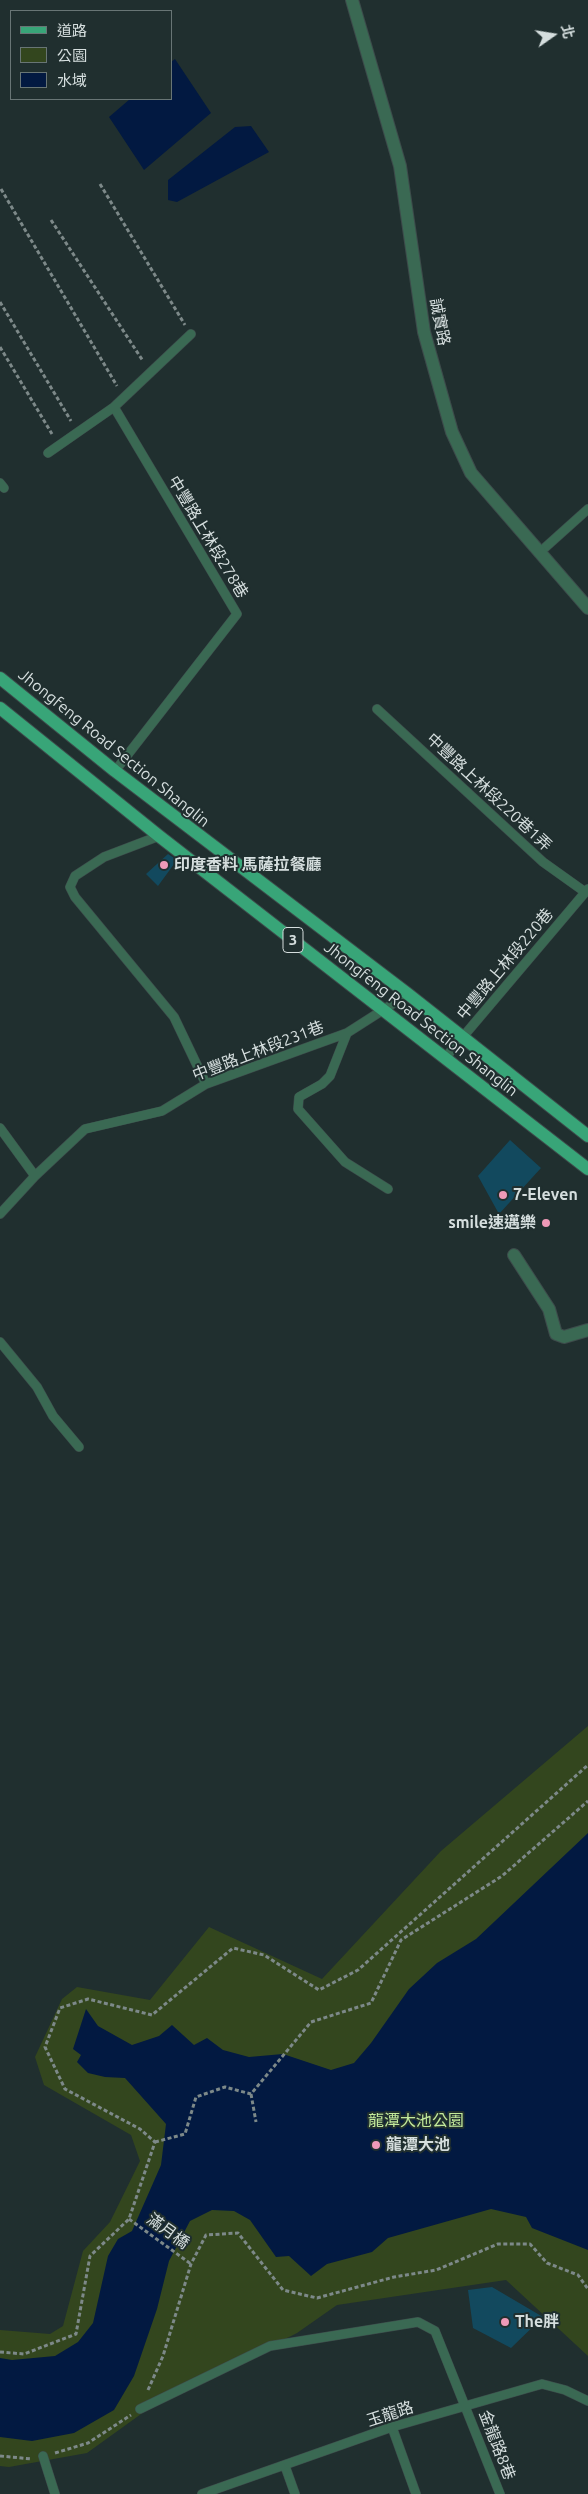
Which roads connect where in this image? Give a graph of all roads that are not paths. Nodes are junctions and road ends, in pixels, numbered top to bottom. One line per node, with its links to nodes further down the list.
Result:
1 (352, 0): 6 (street, 誠實路)
2 (191, 334): 3 (lane)
3 (114, 407): 4 (lane); 11 (lane, 中豐路上林段278巷)
4 (48, 454)
5 (588, 509): 6 (lane)
6 (539, 553): 7 (street, 誠實路)
7 (588, 608)
8 (0, 678): 11 (main road, Jhongfeng Road Section Shanglin / 3)
9 (0, 708): 12 (main road, Jhongfeng Road Section Shanglin / 3)
10 (377, 709): 13 (lane, 中豐路上林段220巷1弄)
11 (115, 771): 14 (main road, Jhongfeng Road Section Shanglin / 3)
12 (159, 836): 15 (main road, Jhongfeng Road Section Shanglin / 3); 19 (lane)
13 (586, 890): 17 (lane, 中豐路上林段220巷)
14 (408, 994): 15 (lane, 中豐路上林段231巷); 17 (main road, Jhongfeng Road Section Shanglin / 3)
15 (384, 1011): 16 (lane, 中豐路上林段231巷); 18 (main road, Jhongfeng Road Section Shanglin / 3)
16 (347, 1033): 19 (lane, 中豐路上林段231巷); 24 (lane)
17 (461, 1038): 18 (lane, 中豐路上林段220巷); 21 (main road, Jhongfeng Road Section Shanglin / 3)
18 (445, 1058): 22 (main road, Jhongfeng Road Section Shanglin / 3)
19 (206, 1084): 23 (lane, 中豐路上林段231巷)
20 (0, 1128): 23 (lane)
21 (588, 1136)
22 (588, 1168)
23 (35, 1176): 25 (lane, 中豐路上林段231巷)
24 (388, 1189)
25 (0, 1214)
26 (514, 1255): 27 (street)
27 (588, 1330)
28 (0, 1342): 29 (lane)
29 (80, 1447)
30 (588, 2401): 31 (lane, 玉龍路)
31 (466, 2407): 32 (lane, 金龍路8巷); 33 (lane, 玉龍路); 40 (lane, 金龍路8巷)
32 (140, 2409)
33 (392, 2428): 35 (lane, 玉龍路); 39 (lane)
34 (44, 2456): 36 (lane)
35 (285, 2466): 37 (lane, 玉龍路); 38 (lane)
36 (55, 2494)
37 (202, 2494)
38 (295, 2494)
39 (416, 2494)
40 (500, 2494)

